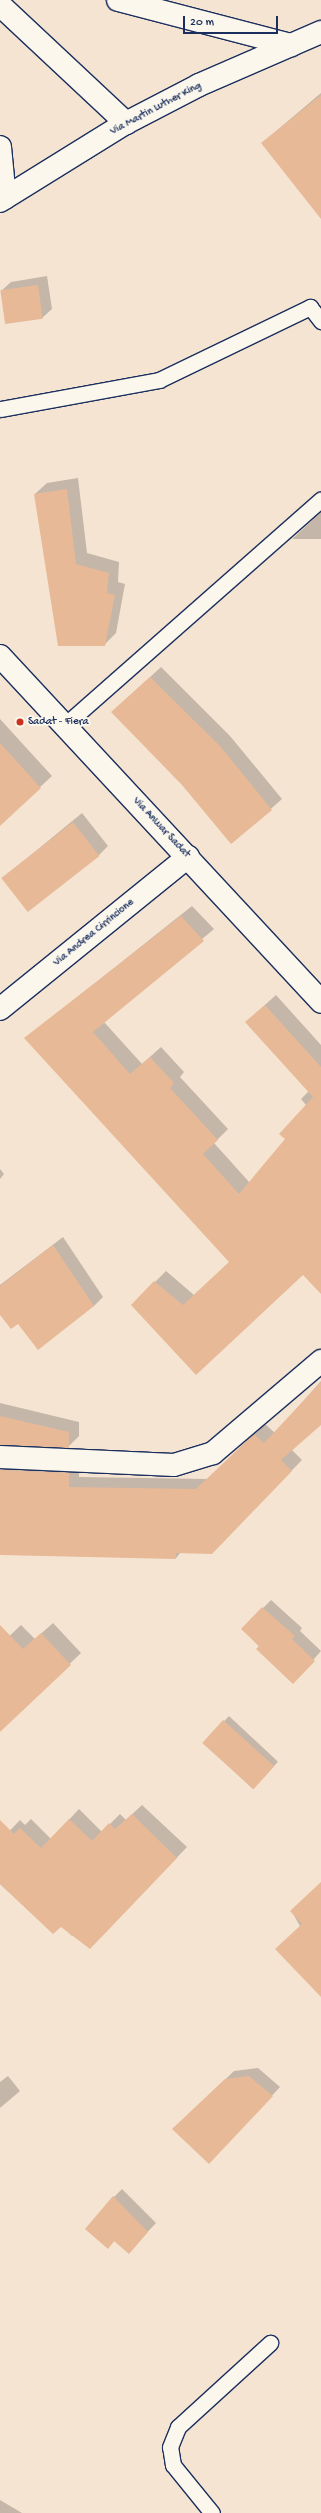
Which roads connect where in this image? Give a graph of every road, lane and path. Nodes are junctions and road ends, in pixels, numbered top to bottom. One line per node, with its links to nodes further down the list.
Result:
1 (118, 0): 4 (street)
2 (0, 5): 5 (street)
3 (321, 32): 4 (street, Via Martin Luther King)
4 (291, 45): 5 (street, Via Martin Luther King)
5 (126, 123): 7 (street, Via Martin Luther King)
6 (0, 147): 7 (street)
7 (2, 199)
8 (321, 321): 9 (lane)
9 (0, 409)
10 (321, 499): 12 (lane)
11 (0, 656): 12 (street, Via Anwar Sadat)
12 (65, 724): 13 (street, Via Anwar Sadat)
13 (188, 857): 14 (street, Via Anwar Sadat); 15 (street, Via Andrea Cirrincione)
14 (321, 1002)
15 (0, 1009)
16 (321, 1361): 17 (street)
17 (0, 1457)
18 (270, 2343): 19 (lane)
19 (212, 2513)

